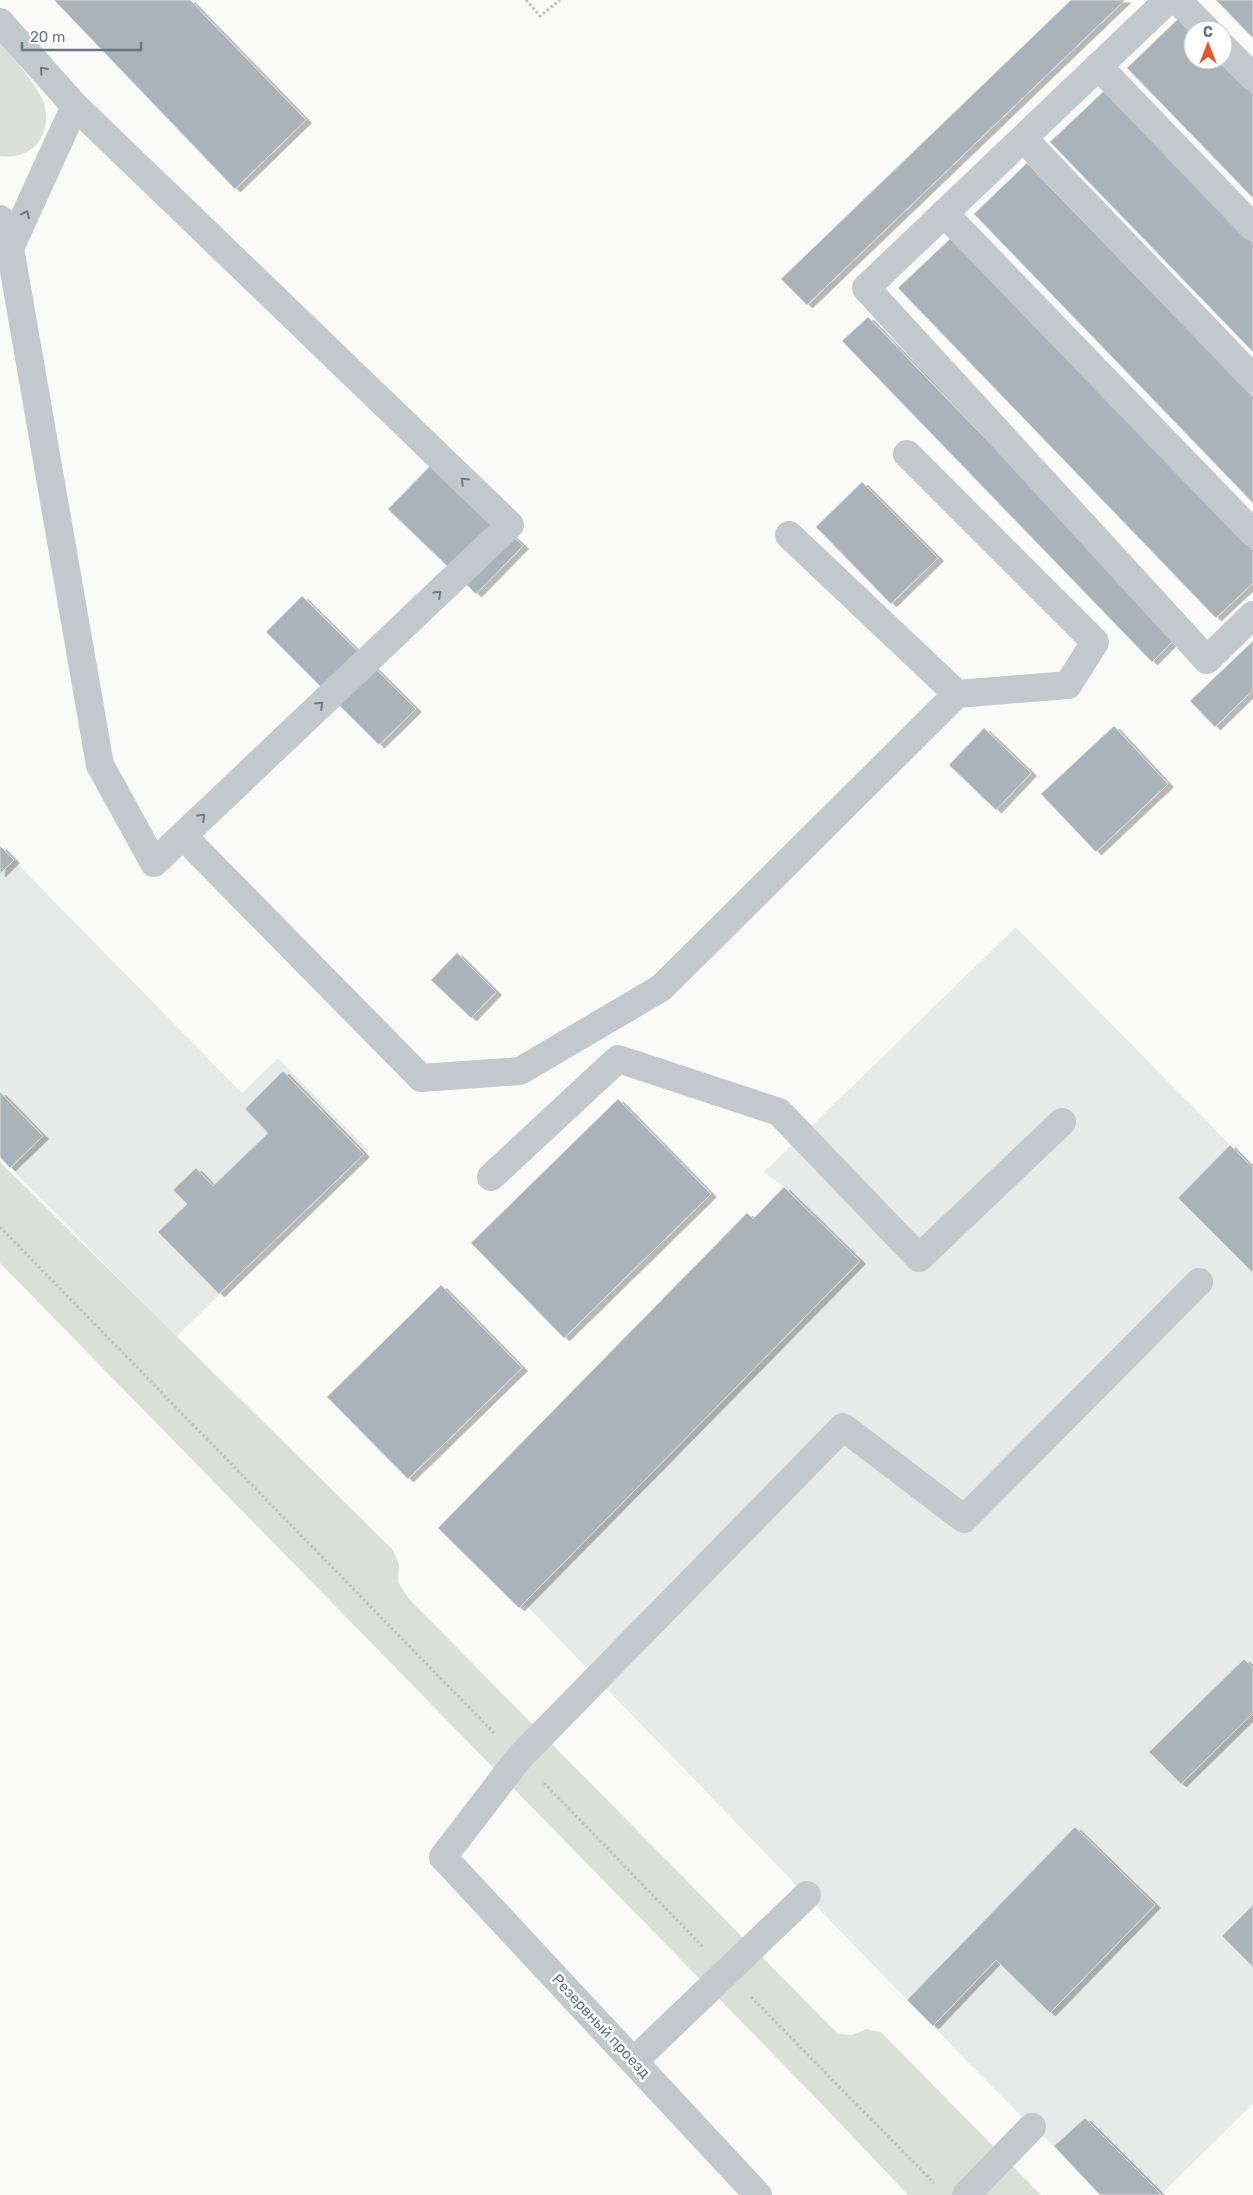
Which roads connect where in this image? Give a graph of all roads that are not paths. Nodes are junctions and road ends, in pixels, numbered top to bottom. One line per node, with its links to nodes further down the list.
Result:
1 (1168, 0): 6 (street)
2 (1177, 0): 3 (street)
3 (1197, 20)
4 (0, 22): 8 (street, one-way to 4)
5 (1233, 56): 7 (street)
6 (1098, 66): 9 (street); 12 (street)
7 (1253, 77)
8 (75, 106): 13 (street, one-way to 8); 20 (street, one-way to 8)
9 (1022, 138): 10 (street); 14 (street)
10 (944, 213): 16 (street); 18 (street)
11 (0, 219): 13 (street)
12 (1253, 227)
13 (5, 250): 20 (street)
14 (1253, 378)
15 (907, 454): 19 (street)
16 (1253, 533)
17 (789, 535): 19 (street)
18 (1253, 615)
19 (956, 694): 20 (street)
20 (183, 836)
21 (1062, 1122): 22 (street)
22 (491, 1177)
23 (1199, 1282): 25 (street, Резервный проезд)
24 (807, 1895): 25 (street)
25 (634, 2061): 27 (street, Резервный проезд)
26 (1032, 2127): 28 (street)
27 (758, 2195)
28 (966, 2195)

